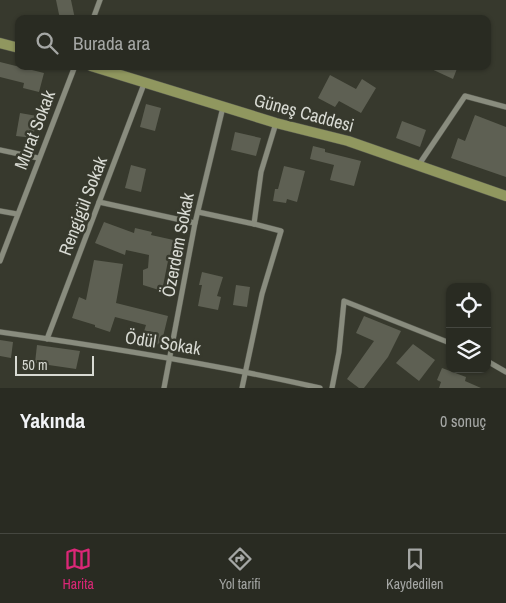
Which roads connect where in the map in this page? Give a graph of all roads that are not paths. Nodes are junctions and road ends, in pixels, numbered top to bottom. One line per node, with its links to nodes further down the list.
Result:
1 (100, 0): 2 (street)
2 (94, 15)
3 (0, 43): 4 (main road)
4 (15, 47)
5 (73, 70): 12 (street, Murat Sokak)
6 (103, 70): 7 (main road, Güneş Caddesi)
7 (144, 84): 8 (main road, Güneş Caddesi); 15 (street, Rengigül Sokak)
8 (223, 107): 10 (main road, Güneş Caddesi); 17 (street, Özerdem Sokak)
9 (506, 107): 13 (street)
10 (276, 123): 13 (main road, Güneş Caddesi); 20 (street)
11 (0, 150): 12 (street)
12 (38, 158): 18 (street, Murat Sokak)
13 (417, 166): 14 (main road, Güneş Caddesi)
14 (506, 196)
15 (99, 202): 19 (street); 23 (street, Rengigül Sokak)
16 (0, 211): 18 (street)
17 (198, 212): 19 (street, Özerdem Sokak); 20 (street)
18 (17, 214): 21 (street, Murat Sokak)
19 (195, 223): 25 (street, Özerdem Sokak)
20 (254, 224): 27 (street)
21 (0, 261)
22 (0, 332): 23 (street, Ödül Sokak)
23 (47, 338): 25 (street, Ödül Sokak)
24 (446, 341): 32 (street)
25 (171, 357): 27 (street, Ödül Sokak); 29 (street, Özerdem Sokak)
26 (491, 363): 28 (street)
27 (246, 371): 30 (street); 31 (street, Ödül Sokak)
28 (506, 372)
29 (164, 388)
30 (242, 388)
31 (320, 388)
32 (332, 388)

